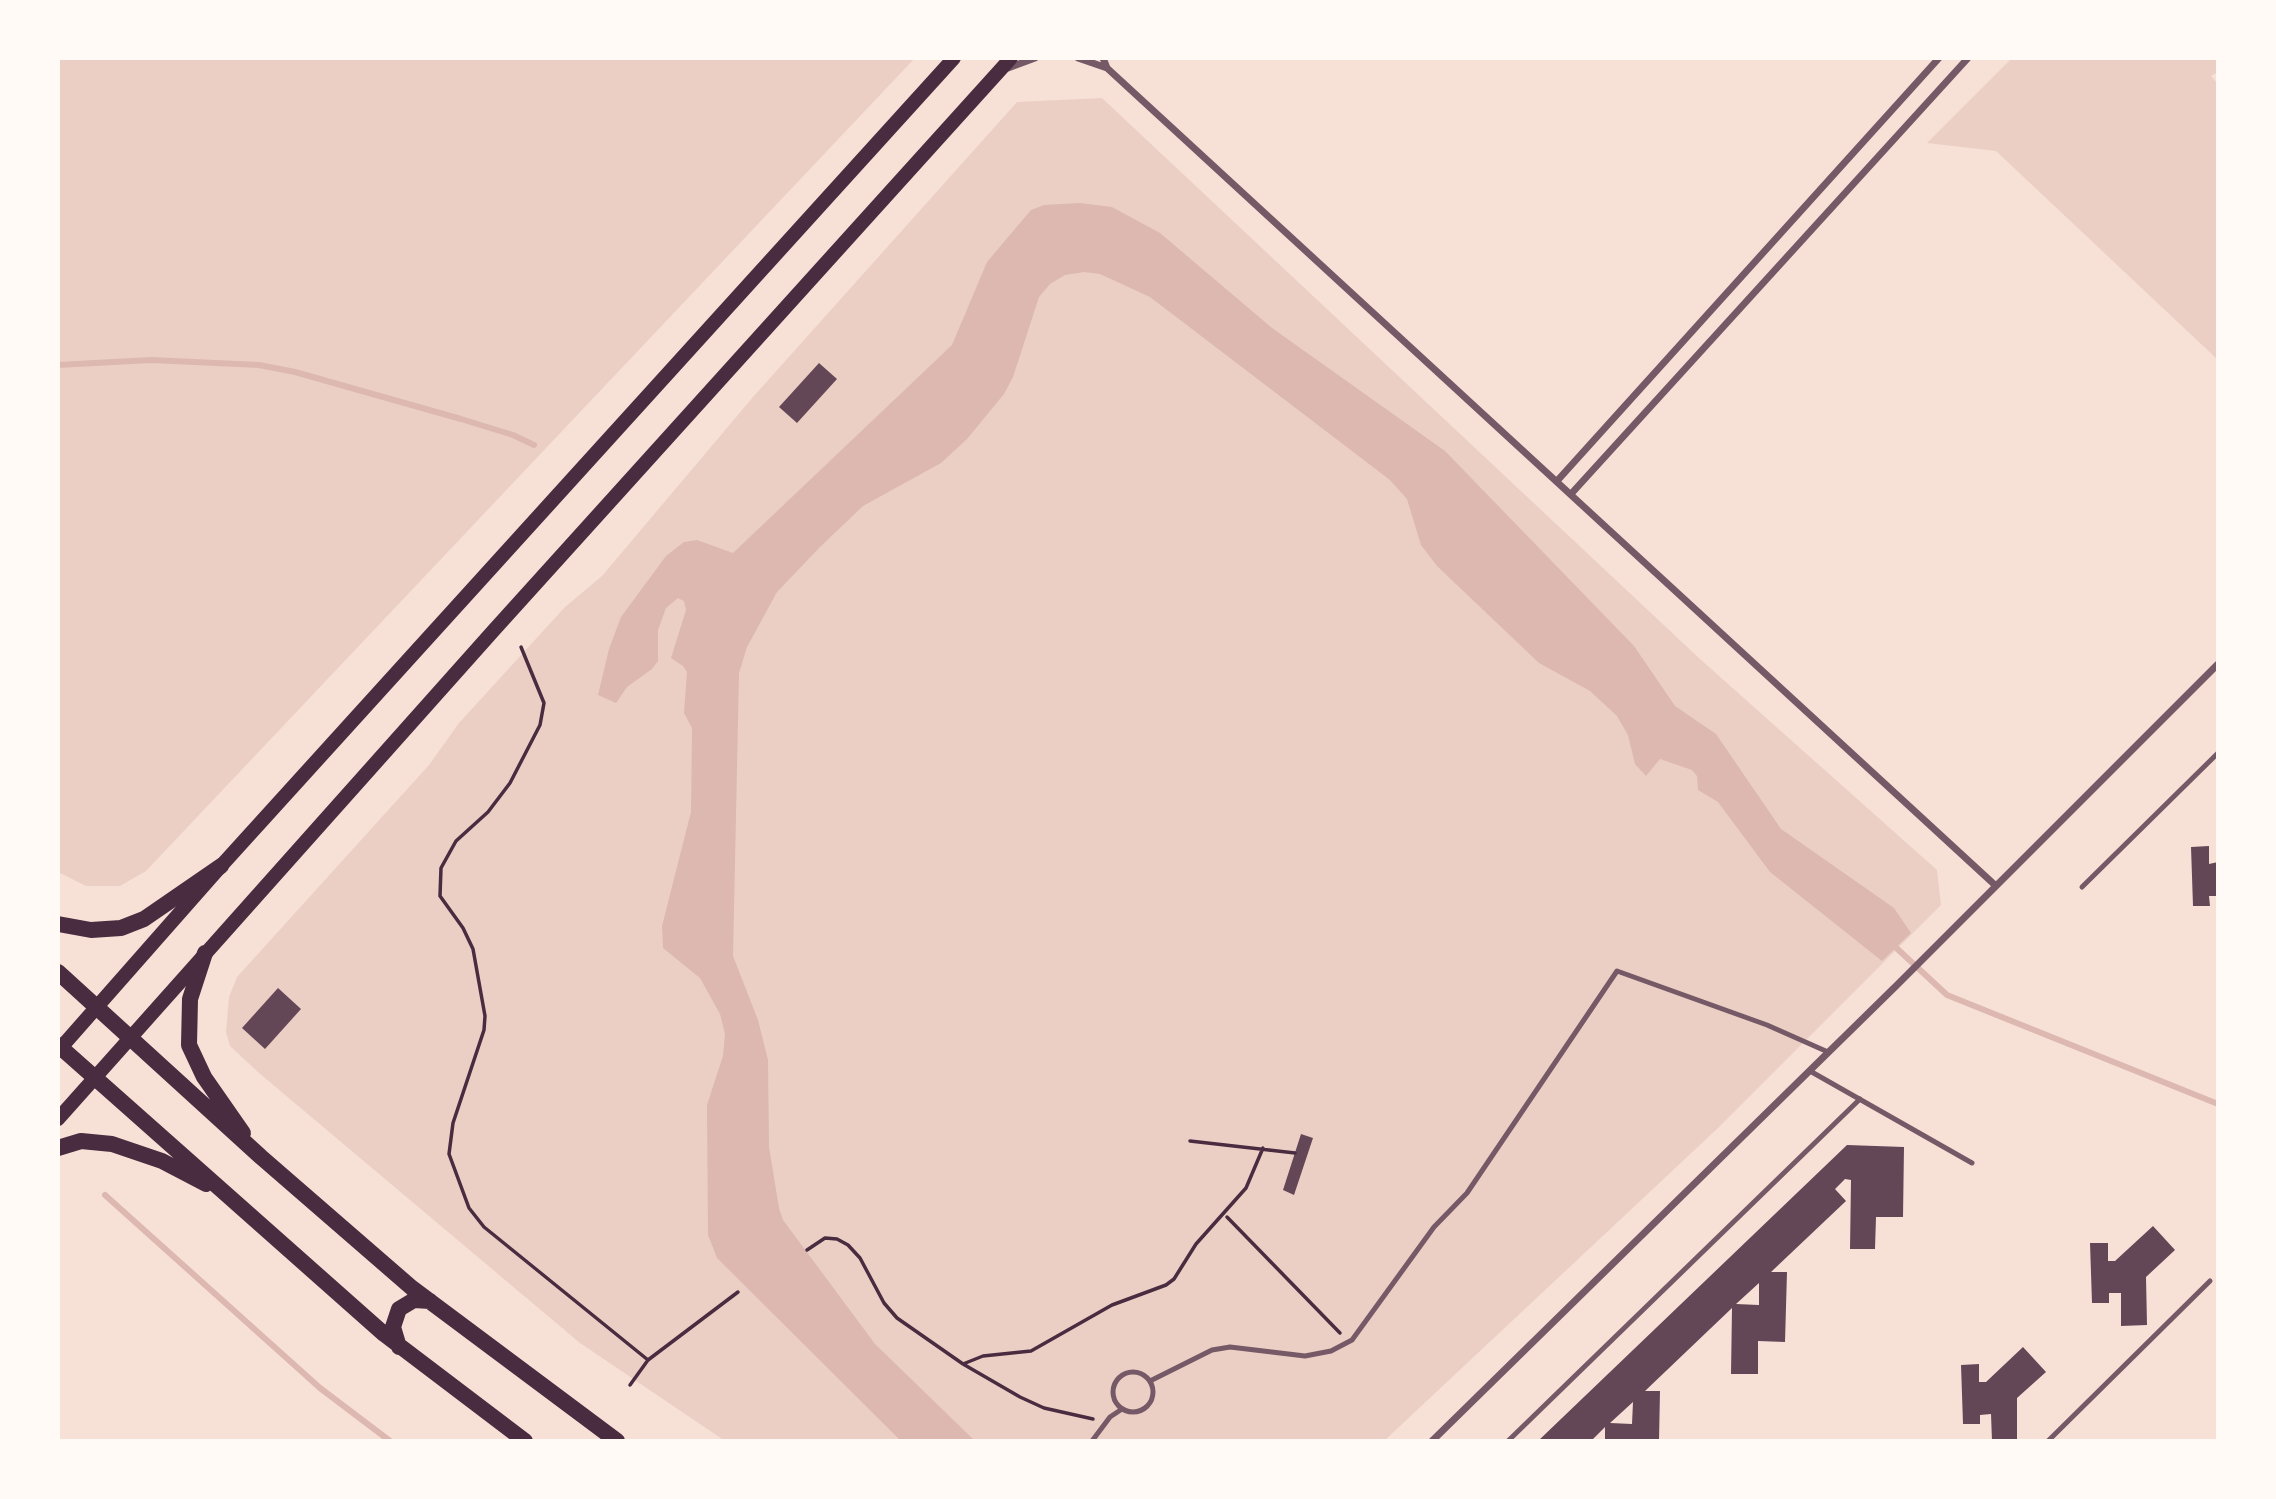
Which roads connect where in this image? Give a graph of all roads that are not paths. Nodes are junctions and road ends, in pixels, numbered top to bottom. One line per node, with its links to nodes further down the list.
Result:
1 (1011, 58): 9 (main road)
2 (1035, 58): 9 (street)
3 (1079, 58): 8 (street)
4 (1103, 58): 8 (street)
5 (1939, 58): 10 (street)
6 (1968, 58): 11 (street)
7 (949, 62): 14 (main road)
8 (1107, 68): 10 (street)
9 (998, 73): 18 (main road)
10 (1557, 481): 11 (street)
11 (1571, 494): 15 (street)
12 (2218, 664): 15 (street)
13 (2218, 753): 16 (lane)
14 (221, 866): 17 (main road); 20 (main road)
15 (1996, 886): 23 (street)
16 (2082, 887)
17 (58, 924)
18 (205, 953): 21 (main road); 29 (main road)
19 (58, 972): 20 (main road)
20 (96, 1008): 21 (main road); 22 (main road)
21 (130, 1039): 25 (main road); 29 (main road)
22 (59, 1048): 25 (main road)
23 (1828, 1052): 24 (street); 35 (lane)
24 (1810, 1071): 26 (lane); 40 (street)
25 (94, 1077): 27 (main road); 31 (main road)
26 (1860, 1099): 30 (lane); 41 (lane)
27 (58, 1119)
28 (58, 1149): 31 (main road)
29 (261, 1157): 33 (main road)
30 (1972, 1163)
31 (228, 1196): 34 (main road)
32 (2210, 1281): 42 (lane)
33 (430, 1301): 34 (main road); 38 (main road)
34 (400, 1348): 37 (main road)
35 (1150, 1381): 36 (lane); 36 (lane)
36 (1122, 1409): 39 (lane)
37 (525, 1441)
38 (617, 1441)
39 (1092, 1441)
40 (1432, 1441)
41 (1508, 1441)
42 (2048, 1441)

